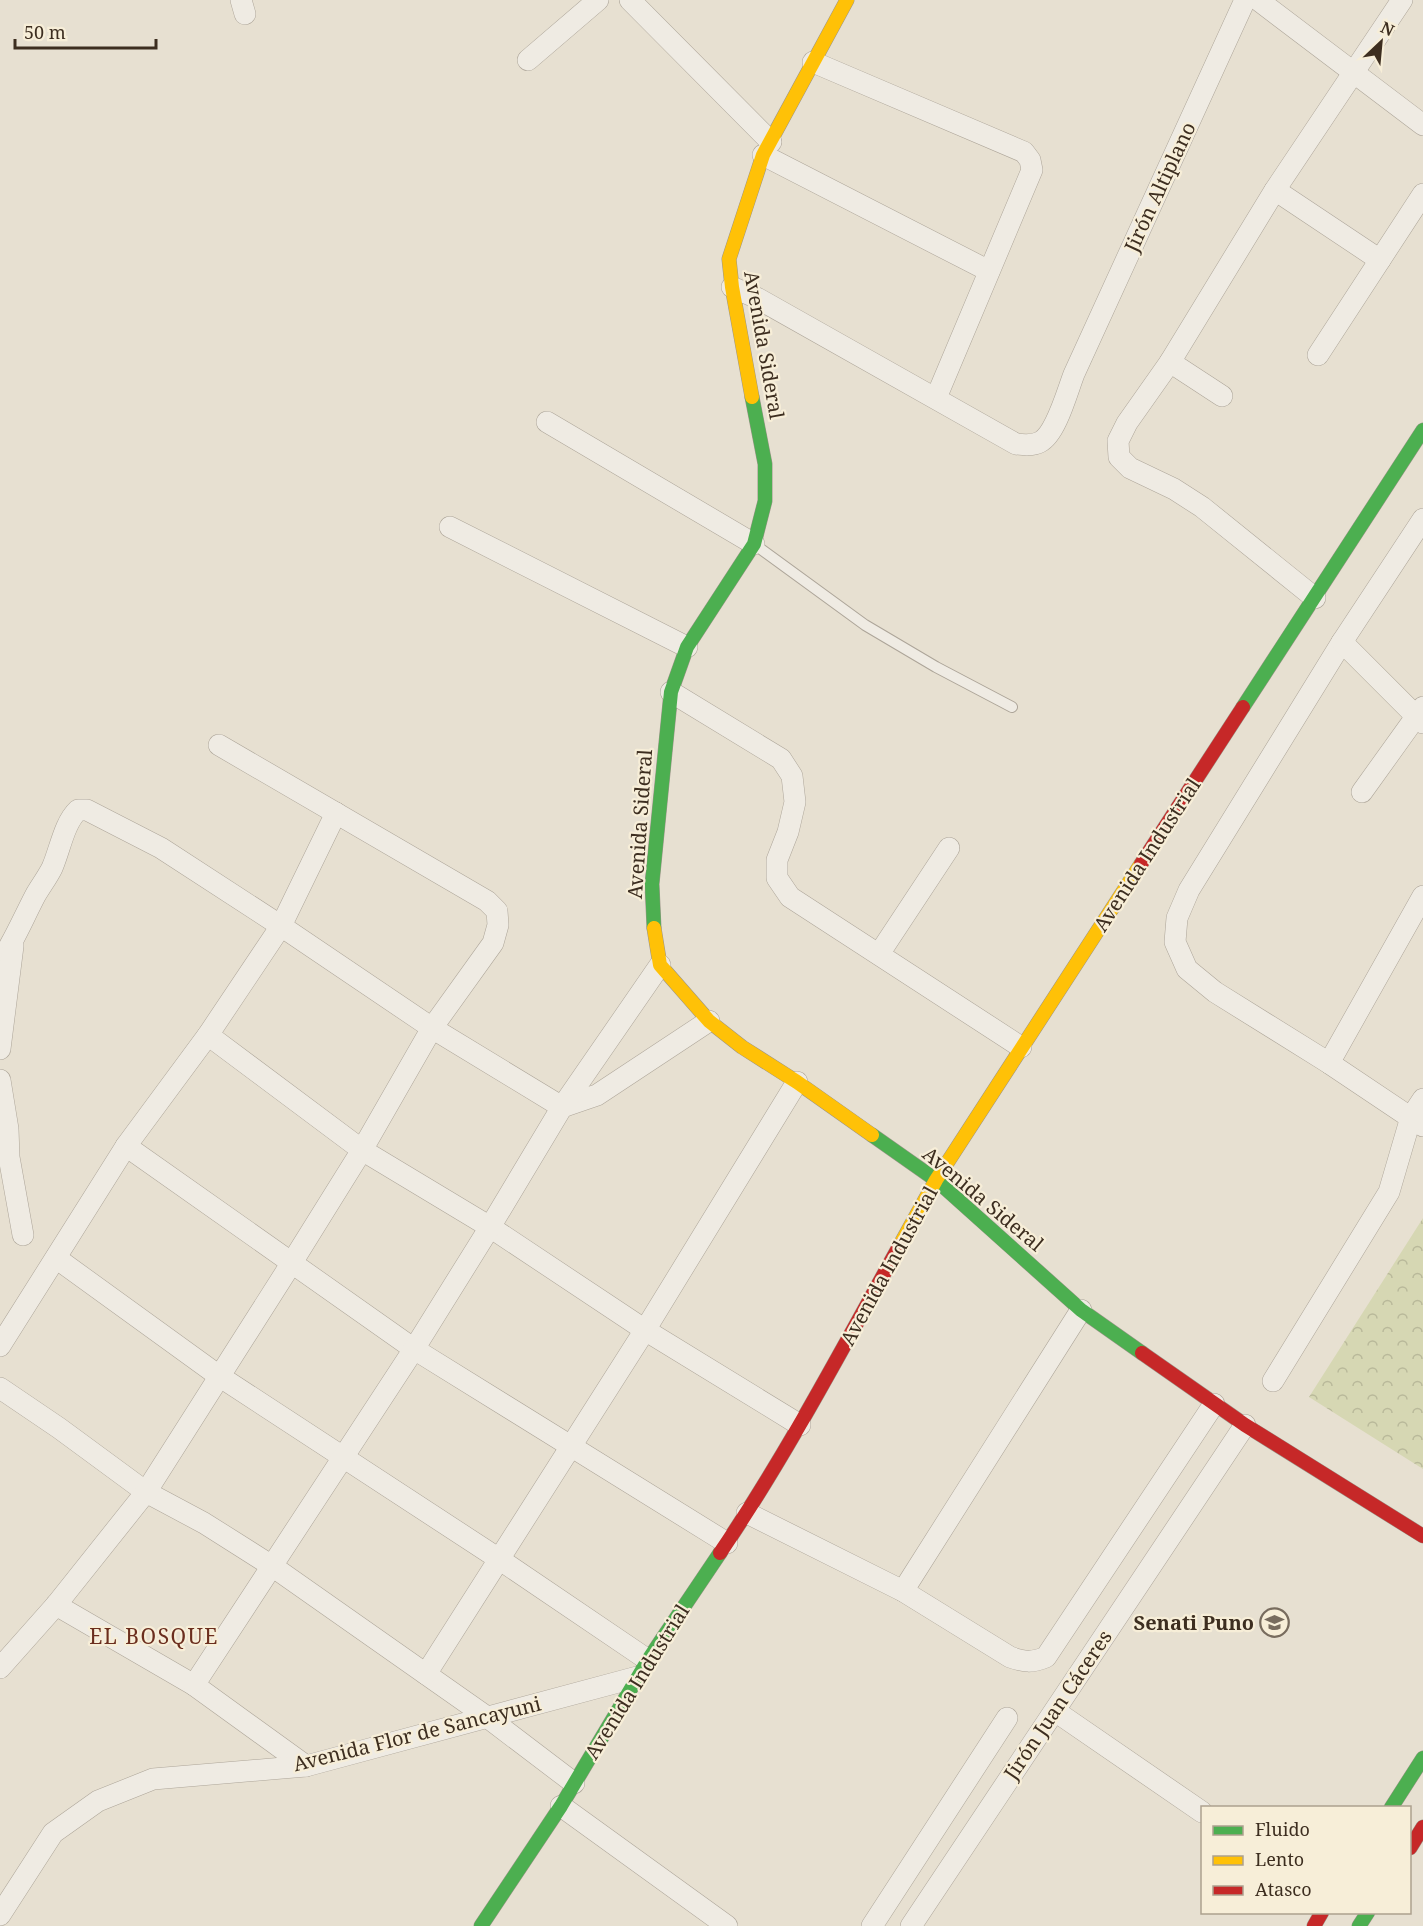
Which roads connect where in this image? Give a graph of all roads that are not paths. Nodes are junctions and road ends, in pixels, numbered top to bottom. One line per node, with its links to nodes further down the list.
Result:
1 (598, 0): 7 (street)
2 (630, 0): 11 (street)
3 (1245, 0): 20 (street, Jirón Altiplano)
4 (1258, 0): 9 (street)
5 (1402, 0): 9 (street)
6 (845, 1): 8 (street, Avenida Sideral)
7 (528, 60)
8 (813, 62): 11 (street, Avenida Sideral); 15 (street)
9 (1355, 72): 10 (street); 12 (street)
10 (1423, 125)
11 (767, 148): 15 (street); 16 (street, Avenida Sideral)
12 (1275, 190): 14 (street); 18 (street)
13 (1423, 194): 14 (street)
14 (1380, 260): 17 (street)
15 (988, 271): 20 (street)
16 (732, 287): 20 (street); 25 (street, Avenida Sideral)
17 (1318, 355)
18 (1170, 362): 19 (street); 26 (street)
19 (1222, 396)
20 (936, 398)
21 (547, 422): 25 (street)
22 (1423, 430): 26 (street, Avenida Industrial)
23 (1423, 519): 27 (street)
24 (450, 527): 28 (street)
25 (754, 544): 28 (street, Avenida Sideral); 30 (lane)
26 (1315, 598): 45 (street, Avenida Industrial)
27 (1342, 642): 31 (street); 47 (street)
28 (687, 647): 29 (street, Avenida Sideral)
29 (671, 692): 39 (street); 41 (street, Avenida Sideral)
30 (1012, 707)
31 (1421, 716): 33 (street)
32 (219, 745): 34 (street)
33 (1362, 792)
34 (336, 813): 37 (street); 43 (street)
35 (949, 848): 39 (street)
36 (1423, 896): 47 (street)
37 (281, 926): 38 (street); 43 (street); 44 (street)
38 (14, 942): 40 (street); 46 (street)
39 (879, 954): 45 (street)
40 (0, 962)
41 (660, 965): 42 (street, Avenida Sideral); 51 (street)
42 (709, 1021): 49 (street, Avenida Sideral); 51 (street)
43 (432, 1028): 51 (street); 54 (street)
44 (208, 1035): 53 (street); 54 (street)
45 (1021, 1047): 55 (street, Avenida Industrial)
46 (0, 1049)
47 (1329, 1063): 52 (street)
48 (0, 1080): 57 (street)
49 (797, 1082): 55 (street, Avenida Sideral); 61 (street)
50 (1423, 1099): 52 (street)
51 (562, 1107): 56 (street)
52 (1417, 1122): 65 (street)
53 (126, 1146): 58 (street); 59 (street)
54 (362, 1150): 56 (street); 59 (street)
55 (936, 1180): 60 (street, Avenida Sideral); 68 (street, Avenida Industrial)
56 (490, 1227): 61 (street); 63 (street)
57 (23, 1235)
58 (56, 1258): 62 (street); 64 (street)
59 (291, 1264): 63 (street); 64 (street)
60 (1082, 1310): 67 (street, Avenida Sideral); 78 (street)
61 (645, 1330): 68 (street); 70 (street)
62 (0, 1346)
63 (414, 1349): 70 (street); 71 (street)
64 (219, 1376): 71 (street); 72 (street)
65 (1273, 1381)
66 (0, 1388): 72 (street)
67 (1214, 1404): 69 (street, Avenida Sideral); 78 (street)
68 (800, 1425): 73 (street, Avenida Industrial)
69 (1245, 1425): 74 (street, Avenida Sideral); 84 (street, Jirón Juan Cáceres)
70 (571, 1446): 75 (street); 76 (street)
71 (344, 1457): 76 (street); 77 (street)
72 (146, 1492): 77 (street); 79 (street)
73 (747, 1513): 75 (street, Avenida Industrial); 78 (street)
74 (1423, 1536)
75 (727, 1543): 81 (street, Avenida Industrial)
76 (499, 1559): 81 (street); 82 (street)
77 (272, 1566): 82 (street); 83 (street)
78 (903, 1591)
79 (56, 1605): 80 (street); 83 (street)
80 (0, 1668)
81 (643, 1669): 85 (street, Avenida Flor de Sancayuni); 89 (street, Avenida Industrial)
82 (426, 1674): 85 (street)
83 (194, 1685): 88 (street)
84 (1055, 1711): 92 (street); 99 (street, Jirón Juan Cáceres)
85 (487, 1717): 88 (street, Avenida Flor de Sancayuni); 89 (street)
86 (1007, 1718): 98 (street, Jirón Juan Cáceres)
87 (1423, 1758): 91 (street)
88 (306, 1766): 95 (street, Avenida Flor de Sancayuni)
89 (574, 1783): 90 (street, Avenida Industrial)
90 (561, 1806): 96 (street, Avenida Industrial); 97 (street)
91 (1392, 1806)
92 (1201, 1811)
93 (1423, 1827): 94 (street)
94 (1411, 1846)
95 (0, 1915)
96 (481, 1926)
97 (727, 1926)
98 (872, 1926)
99 (911, 1926)

